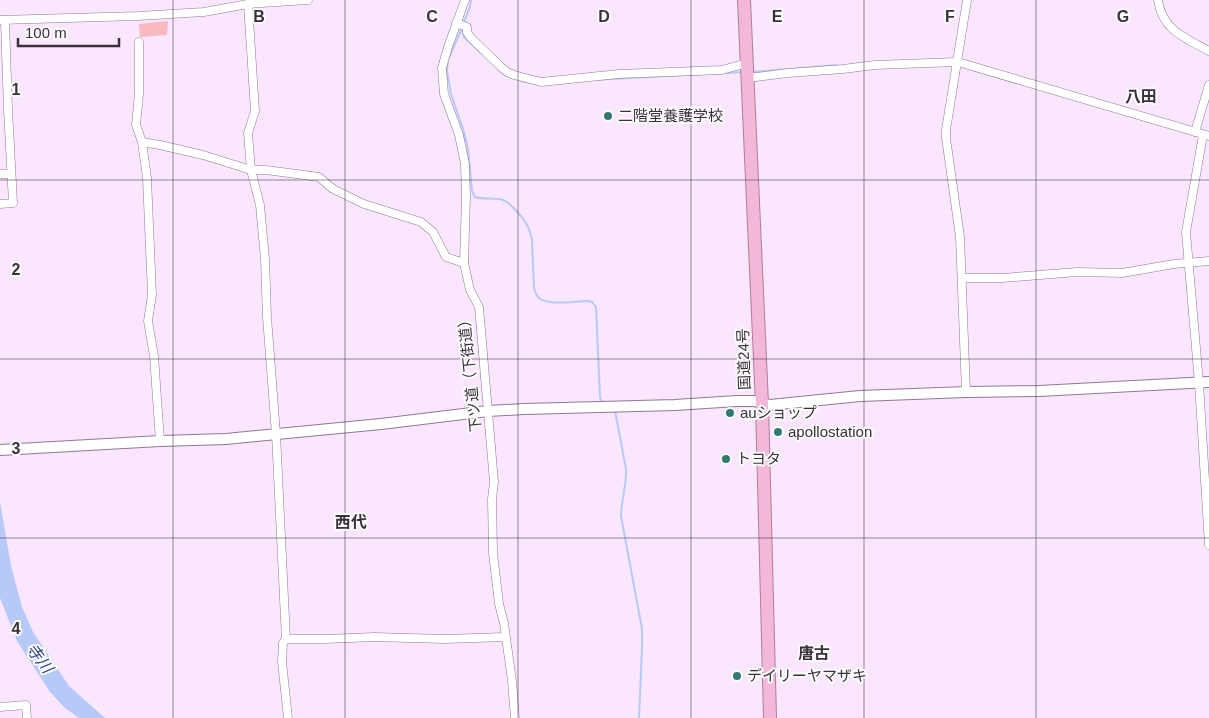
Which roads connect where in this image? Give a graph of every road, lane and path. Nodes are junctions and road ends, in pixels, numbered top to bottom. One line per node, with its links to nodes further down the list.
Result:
1 (308, 0): 6 (street)
2 (465, 0): 8 (street, 下ツ道（下街道）)
3 (744, 0): 13 (highway, 国道24号)
4 (966, 0): 12 (street)
5 (1158, 0): 11 (street)
6 (248, 4): 7 (street); 23 (street)
7 (2, 20): 10 (street)
8 (456, 23): 13 (street); 29 (street, 下ツ道（下街道）)
9 (139, 42): 22 (street)
10 (3, 44): 14 (street)
11 (1209, 51)
12 (958, 62): 15 (street); 18 (street); 30 (street)
13 (747, 63): 15 (highway, 国道24号)
14 (3, 77): 17 (street)
15 (748, 78): 33 (highway, 国道24号)
16 (1209, 86): 18 (street)
17 (4, 109): 20 (street)
18 (1195, 132): 19 (street)
19 (1206, 135): 28 (street)
20 (9, 141): 21 (street); 25 (street)
21 (0, 142)
22 (142, 142): 23 (street); 36 (street)
23 (251, 170): 29 (street); 35 (street)
24 (0, 174): 25 (street)
25 (11, 174): 26 (street)
26 (0, 204)
27 (1209, 261): 28 (street)
28 (1188, 262): 30 (street); 31 (street)
29 (464, 263): 34 (street, 下ツ道（下街道）)
30 (962, 278): 32 (street)
31 (1204, 382): 32 (street); 38 (street)
32 (966, 392): 33 (street)
33 (762, 404): 34 (street); 45 (highway, 国道24号)
34 (488, 411): 35 (street); 39 (street, 下ツ道（下街道）)
35 (276, 434): 36 (street); 40 (street)
36 (160, 441): 37 (street)
37 (3, 450)
38 (1209, 545)
39 (505, 637): 40 (street); 44 (street, 下ツ道（下街道）)
40 (286, 639): 43 (street)
41 (0, 707): 42 (street)
42 (27, 718)
43 (288, 718)
44 (515, 718)
45 (770, 718)

